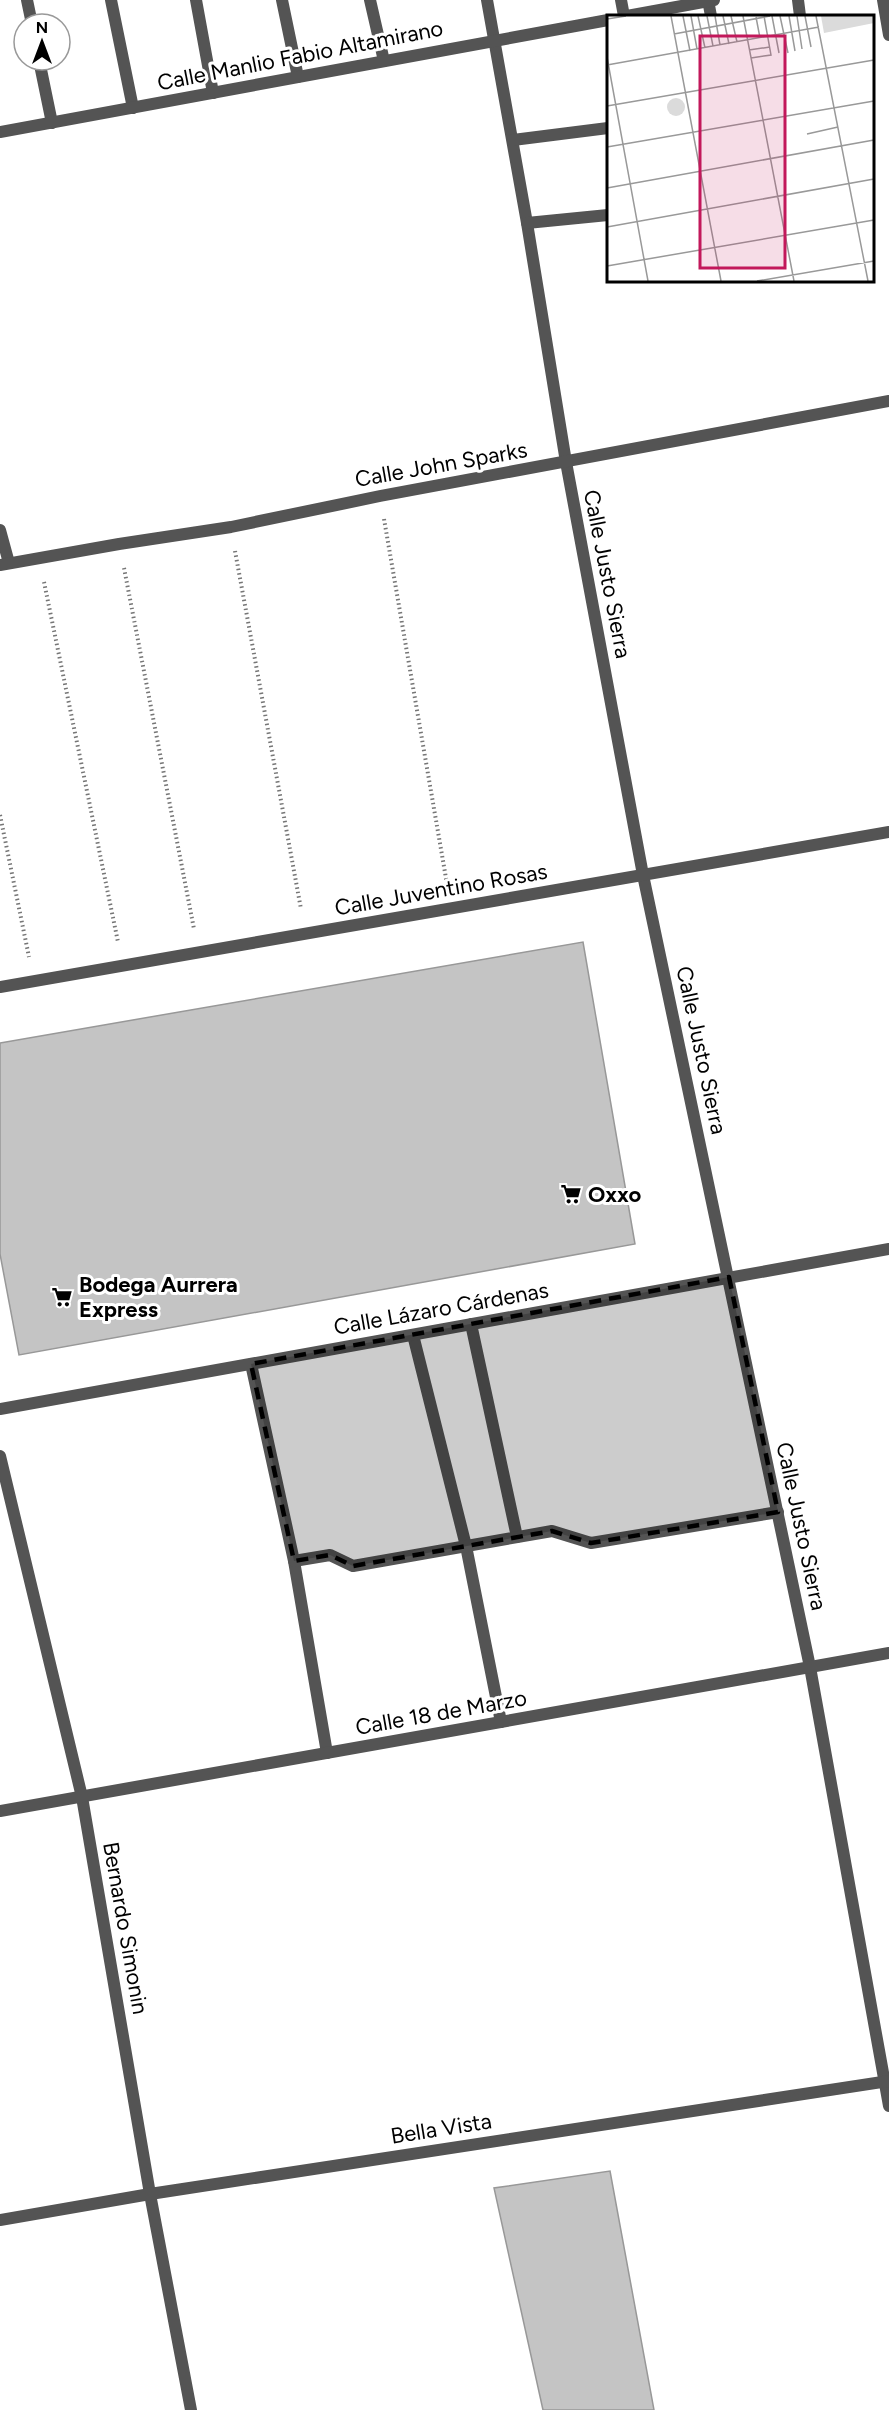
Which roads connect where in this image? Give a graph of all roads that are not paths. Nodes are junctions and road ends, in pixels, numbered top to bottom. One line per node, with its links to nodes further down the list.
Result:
1 (111, 0): 21 (street)
2 (196, 0): 20 (street)
3 (282, 0): 19 (street)
4 (370, 0): 17 (street)
5 (487, 0): 16 (street, Calle Justo Sierra)
6 (621, 0): 10 (street)
7 (710, 0): 11 (street); 12 (street)
8 (798, 0): 13 (street)
9 (883, 0): 15 (street)
10 (626, 15)
11 (631, 15)
12 (711, 15)
13 (800, 15)
14 (607, 20): 16 (street, Calle Manlio Fabio Altamirano)
15 (889, 35)
16 (494, 41): 17 (street, Calle Manlio Fabio Altamirano); 25 (street, Calle Justo Sierra)
17 (384, 61): 19 (street, Calle Manlio Fabio Altamirano)
18 (41, 72): 22 (street)
19 (298, 77): 20 (street, Calle Manlio Fabio Altamirano)
20 (213, 93): 21 (street, Calle Manlio Fabio Altamirano)
21 (133, 108): 22 (street, Calle Manlio Fabio Altamirano)
22 (52, 123): 24 (street, Calle Manlio Fabio Altamirano)
23 (607, 128): 25 (street)
24 (0, 132)
25 (513, 140): 27 (street, Calle Justo Sierra)
26 (607, 215): 27 (street)
27 (527, 223): 29 (street, Calle Justo Sierra)
28 (889, 401): 29 (street, Calle John Sparks)
29 (566, 462): 31 (street, Calle John Sparks); 33 (street, Calle Justo Sierra)
30 (0, 530): 31 (street)
31 (5, 564)
32 (889, 832): 33 (street, Calle Juventino Rosas)
33 (643, 874): 34 (street, Calle Juventino Rosas); 36 (street, Calle Justo Sierra)
34 (0, 987)
35 (889, 1249): 36 (street, Calle Lázaro Cárdenas)
36 (729, 1278): 37 (street, Calle Lázaro Cárdenas); 42 (street, Calle Justo Sierra)
37 (471, 1324): 38 (street, Calle Lázaro Cárdenas); 43 (street)
38 (413, 1335): 39 (street, Calle Lázaro Cárdenas); 44 (street)
39 (251, 1364): 40 (street, Calle Lázaro Cárdenas); 45 (street)
40 (0, 1409)
41 (0, 1456): 50 (street, Bernardo Simonin)
42 (778, 1512): 43 (street); 47 (street, Calle Justo Sierra)
43 (517, 1537): 44 (street)
44 (466, 1546): 45 (street); 48 (street)
45 (294, 1561): 49 (street)
46 (889, 1653): 47 (street, Calle 18 de Marzo)
47 (810, 1667): 48 (street, Calle 18 de Marzo); 52 (street, Calle Justo Sierra)
48 (501, 1722): 49 (street, Calle 18 de Marzo)
49 (327, 1753): 50 (street, Calle 18 de Marzo)
50 (82, 1797): 51 (street, Calle 18 de Marzo); 54 (street, Bernardo Simonin)
51 (0, 1811)
52 (887, 2082): 53 (street, Calle Justo Sierra); 54 (street, Bella Vista)
53 (889, 2106)
54 (150, 2194): 55 (street, Bella Vista); 56 (street, Bernardo Simonin)
55 (0, 2220)
56 (191, 2410)

